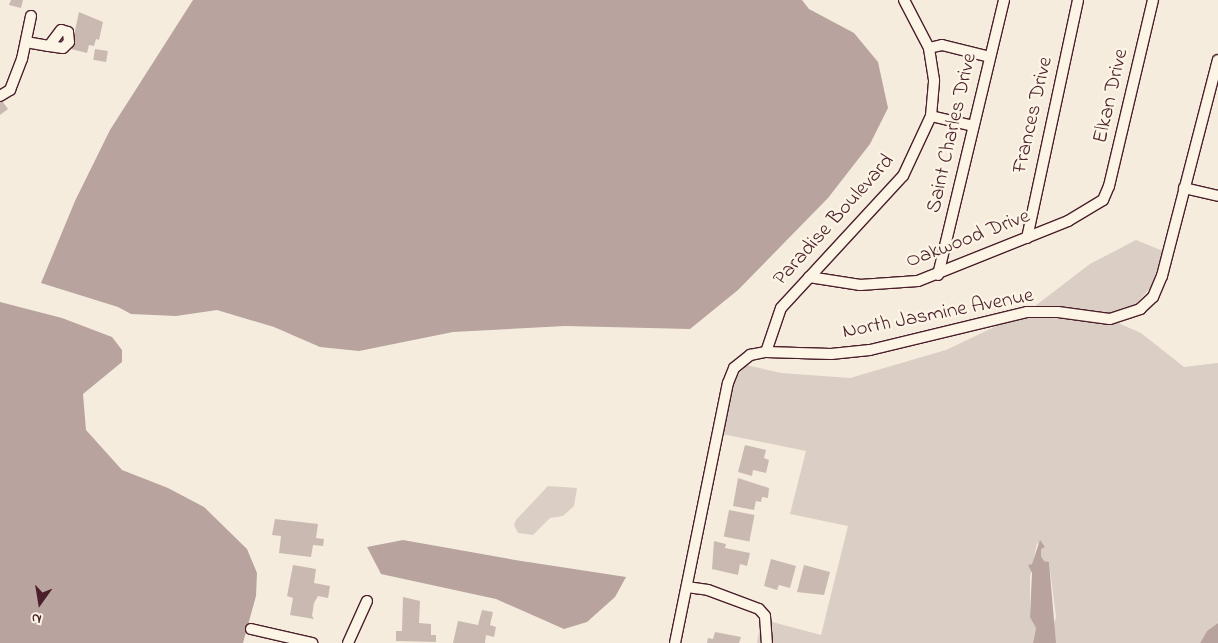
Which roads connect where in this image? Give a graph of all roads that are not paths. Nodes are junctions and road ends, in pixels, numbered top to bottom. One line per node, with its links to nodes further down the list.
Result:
1 (904, 0): 8 (street, Paradise Boulevard)
2 (1004, 0): 9 (street, Saint Charles Drive)
3 (1078, 0): 17 (street, Frances Drive)
4 (1153, 0): 16 (street, Elkan Drive)
5 (32, 16): 6 (street)
6 (26, 42): 7 (street); 11 (street)
7 (49, 46)
8 (929, 48): 9 (street); 12 (street, Paradise Boulevard)
9 (990, 57): 13 (street, Saint Charles Drive)
10 (1218, 60): 14 (street, North Jasmine Avenue)
11 (0, 96)
12 (932, 116): 13 (street); 19 (street, Paradise Boulevard)
13 (974, 126): 18 (street, Saint Charles Drive)
14 (1184, 188): 15 (street); 20 (street, North Jasmine Avenue)
15 (1218, 196)
16 (1103, 200): 17 (street, Oakwood Drive)
17 (1027, 238): 18 (street, Oakwood Drive)
18 (938, 275): 19 (street, Oakwood Drive)
19 (809, 278): 20 (street, Paradise Boulevard)
20 (766, 352): 21 (street, North Jasmine Avenue)
21 (687, 587): 26 (street, North Jasmine Avenue); 27 (street)
22 (367, 601): 25 (street)
23 (251, 629): 24 (street)
24 (312, 643)
25 (348, 643)
26 (675, 643)
27 (767, 643)

